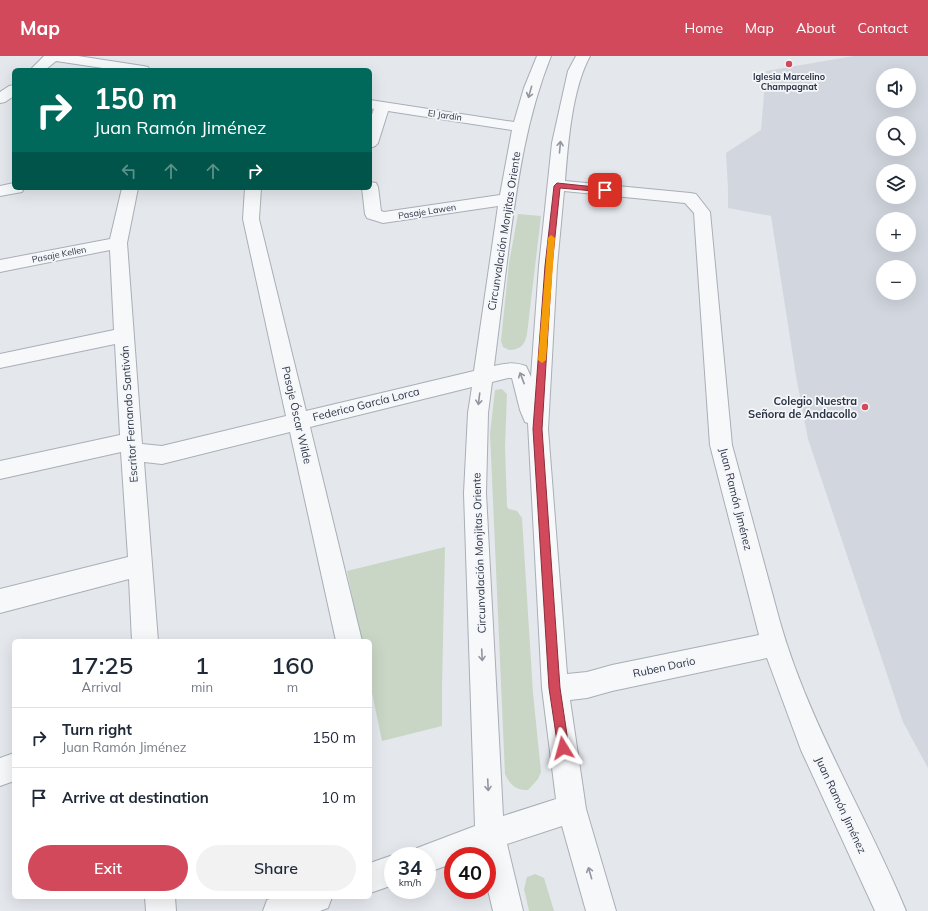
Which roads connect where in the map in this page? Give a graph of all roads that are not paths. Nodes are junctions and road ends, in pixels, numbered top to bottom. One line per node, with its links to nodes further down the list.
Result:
1 (52, 56): 5 (street); 6 (street)
2 (149, 56): 7 (street)
3 (583, 56): 13 (street, one-way to 3)
4 (539, 57): 11 (street, Circunvalación Monjitas Oriente, one-way to 11)
5 (39, 68)
6 (127, 68)
7 (141, 68)
8 (12, 90): 9 (street)
9 (0, 99)
10 (376, 105): 11 (street, El Jardín); 12 (street)
11 (520, 127): 19 (street, Circunvalación Monjitas Oriente)
12 (372, 130)
13 (557, 186): 26 (street); 33 (street, Juan Ramón Jiménez)
14 (12, 189): 18 (street)
15 (130, 190): 20 (street, Escritor Fernando Santiván)
16 (253, 190): 25 (street, Pasaje Óscar Wilde)
17 (370, 190): 19 (street, Pasaje Lawen)
18 (0, 191)
19 (507, 199): 24 (street, Circunvalación Monjitas Oriente)
20 (118, 243): 21 (street, Pasaje Kellen); 22 (street, Escritor Fernando Santiván)
21 (0, 266)
22 (124, 335): 23 (street); 27 (street, Escritor Fernando Santiván)
23 (0, 362)
24 (482, 375): 25 (street, Federico García Lorca); 26 (street, Federico García Lorca, one-way to 24); 38 (street, Circunvalación Monjitas Oriente, one-way to 38)
25 (298, 421): 27 (street, Federico García Lorca); 32 (street, Pasaje Óscar Wilde)
26 (538, 429): 34 (street)
27 (132, 447): 28 (street, Federico García Lorca); 29 (street, Escritor Fernando Santiván)
28 (0, 470)
29 (140, 565): 30 (street); 31 (street, Escritor Fernando Santiván)
30 (0, 601)
31 (144, 639)
32 (349, 639)
33 (774, 644): 34 (street, Ruben Dario); 48 (street, Juan Ramón Jiménez)
34 (555, 688): 37 (street)
35 (12, 768): 36 (street)
36 (0, 772)
37 (572, 809): 38 (street); 47 (street, one-way to 37)
38 (490, 835): 39 (street); 46 (street, Circunvalación Monjitas Oriente)
39 (436, 855)
40 (384, 873): 41 (street)
41 (372, 877)
42 (160, 899): 44 (street)
43 (311, 899): 45 (street)
44 (161, 911)
45 (278, 911)
46 (508, 911)
47 (601, 911)
48 (890, 911)

